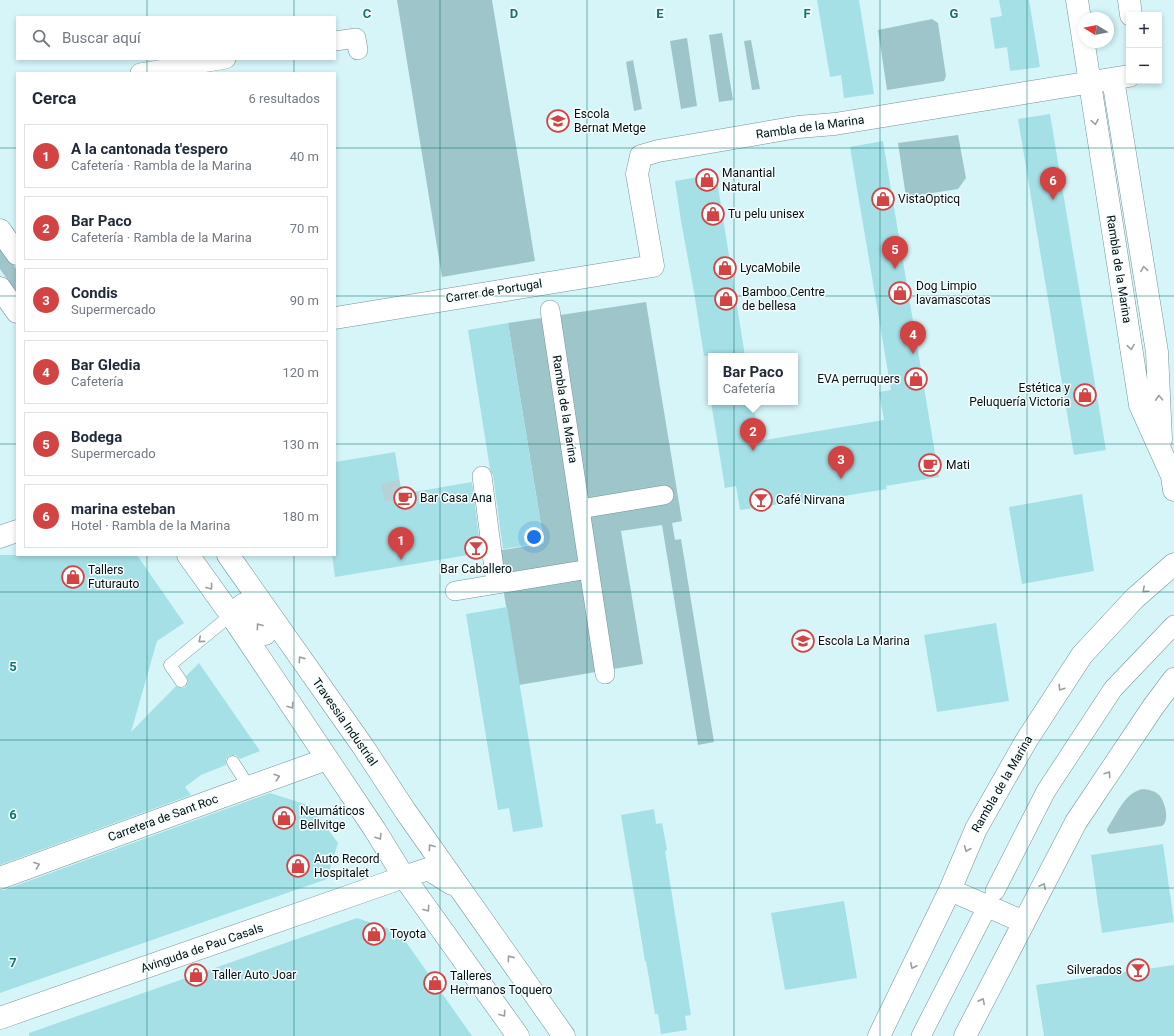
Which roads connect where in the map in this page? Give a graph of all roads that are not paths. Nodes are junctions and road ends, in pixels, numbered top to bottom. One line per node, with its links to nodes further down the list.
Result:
1 (1077, 0): 9 (street, Rambla de la Marina)
2 (1129, 0): 3 (street)
3 (1131, 12)
4 (336, 41): 5 (street)
5 (361, 41)
6 (220, 60): 7 (street)
7 (146, 72)
8 (1121, 77): 9 (street, Rambla de la Marina); 17 (street, Rambla de la Marina, one-way to 8)
9 (1089, 83): 12 (street, Rambla de la Marina); 17 (street, Rambla de la Marina, one-way to 17)
10 (0, 230): 11 (street)
11 (16, 253)
12 (653, 266): 16 (street, Carrer de Portugal)
13 (0, 288): 15 (street)
14 (550, 310): 21 (street, Rambla de la Marina)
15 (16, 311)
16 (336, 318)
17 (1162, 451): 19 (street, Rambla de la Marina)
18 (482, 476): 28 (street)
19 (1174, 490)
20 (664, 495): 21 (street)
21 (580, 509): 27 (street, Rambla de la Marina)
22 (16, 531): 23 (street)
23 (0, 537)
24 (189, 556): 30 (street, one-way to 30)
25 (229, 556): 35 (street, Travessia Industrial, one-way to 25)
26 (1174, 564): 42 (street, Rambla de la Marina, one-way to 42)
27 (589, 569): 28 (street); 32 (street, Rambla de la Marina)
28 (496, 584): 29 (street)
29 (455, 591)
30 (231, 615): 34 (lane, one-way to 34); 35 (street, one-way to 30); 36 (street, one-way to 36)
31 (1174, 625): 43 (street)
32 (605, 674)
33 (1174, 679): 45 (street, one-way to 33)
34 (181, 681)
35 (324, 692): 41 (street, Travessia Industrial, one-way to 35)
36 (327, 760): 38 (street, Carretera de Sant Roc, one-way to 36); 39 (street, one-way to 39)
37 (233, 762): 38 (lane)
38 (249, 786): 40 (street, Carretera de Sant Roc, one-way to 38)
39 (404, 877): 41 (street, Travessia Industrial); 46 (street, Avinguda de Pau Casals); 47 (street, one-way to 47)
40 (0, 878)
41 (462, 890): 48 (street, Travessia Industrial, one-way to 41)
42 (950, 890): 45 (street); 49 (street, Rambla de la Marina, one-way to 49)
43 (995, 891)
44 (984, 913): 50 (street)
45 (1024, 922): 51 (street, one-way to 45)
46 (0, 1018)
47 (518, 1036)
48 (564, 1036)
49 (879, 1036)
50 (921, 1036)
51 (964, 1036)

